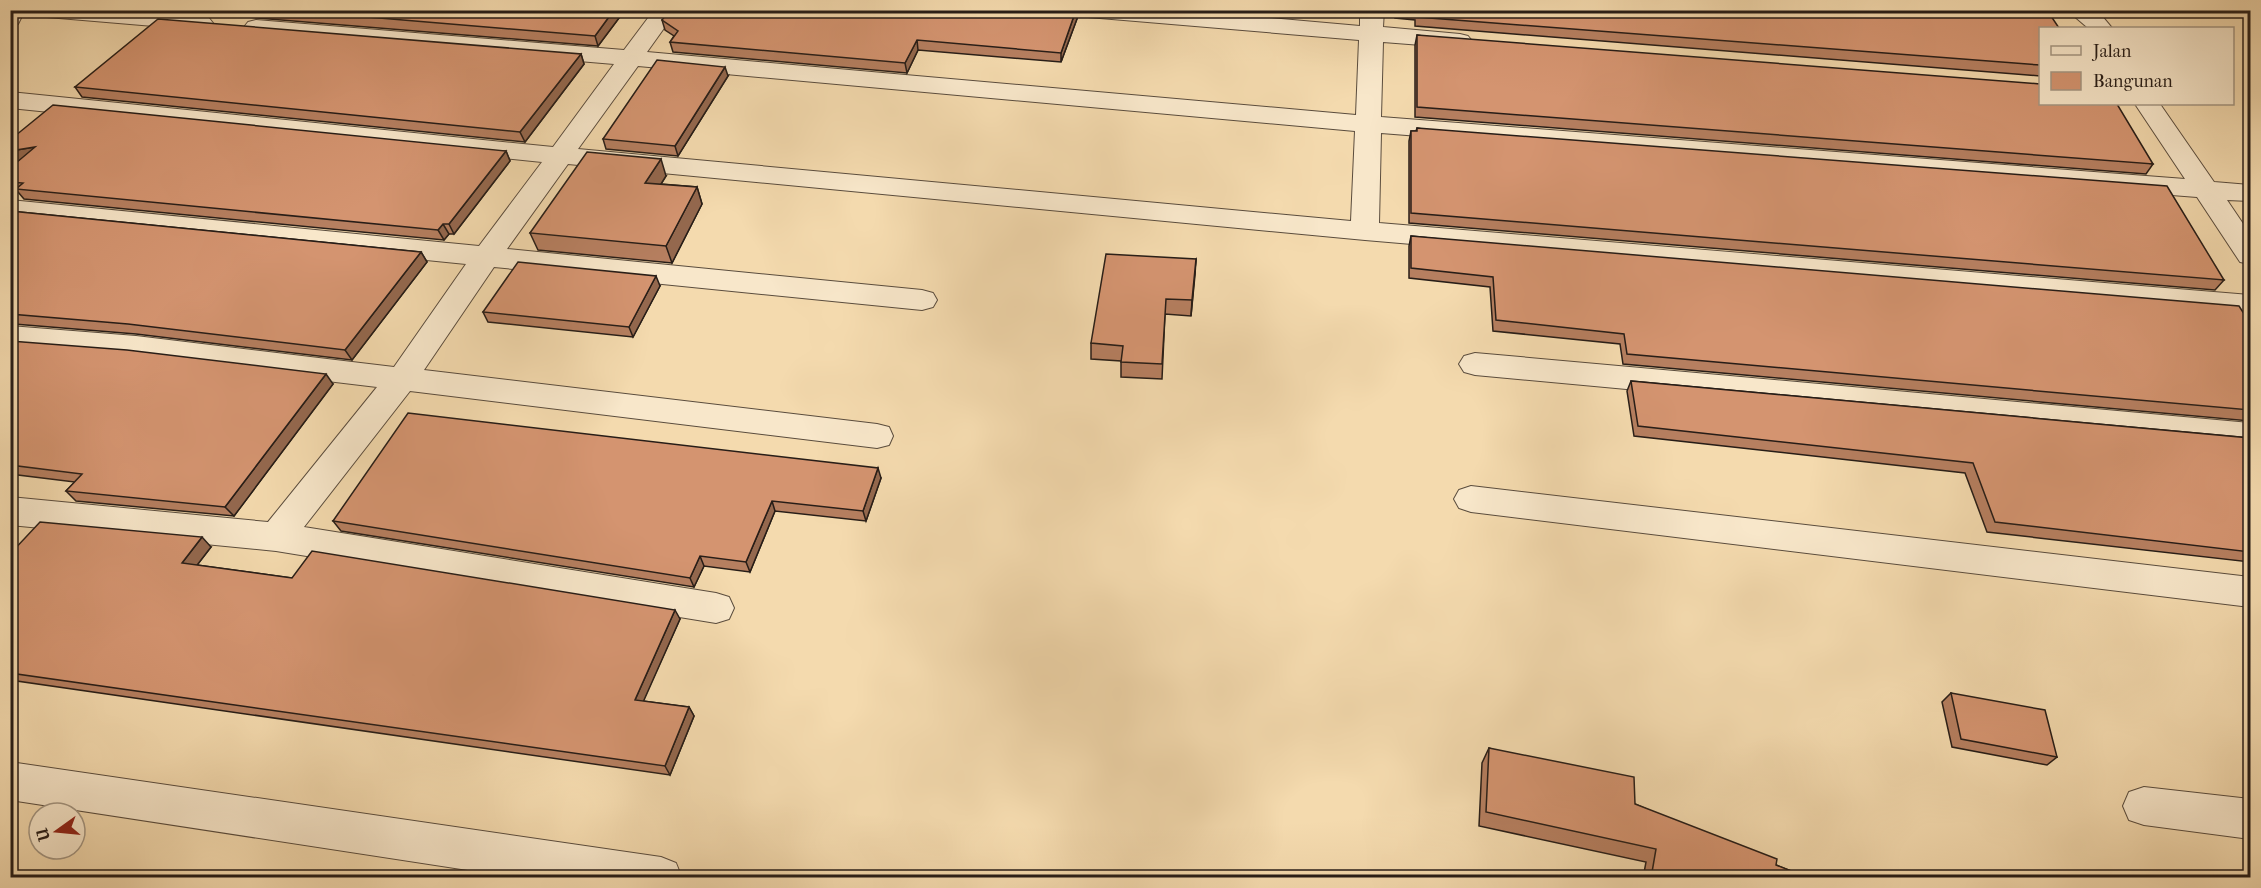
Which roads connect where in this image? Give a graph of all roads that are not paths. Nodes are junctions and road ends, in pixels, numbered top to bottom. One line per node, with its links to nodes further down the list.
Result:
1 (14, 10): 6 (street)
2 (47, 10): 10 (street)
3 (666, 10): 10 (street)
4 (1088, 10): 7 (street)
5 (2078, 10): 8 (street)
6 (10, 19)
7 (1371, 22): 9 (street); 13 (street)
8 (2099, 27)
9 (1487, 43)
10 (630, 58): 13 (street); 14 (street)
11 (10, 100): 14 (street)
12 (2149, 105): 15 (street)
13 (1368, 124): 15 (street); 18 (street)
14 (562, 155): 18 (street); 20 (street)
15 (2207, 189): 16 (street); 19 (street)
16 (2250, 193)
17 (10, 209): 20 (street)
18 (1365, 231): 22 (street)
19 (2250, 255)
20 (487, 256): 21 (street); 25 (street)
21 (922, 300)
22 (2250, 305)
23 (10, 338): 25 (street)
24 (1475, 364): 26 (street)
25 (400, 380): 27 (street); 30 (street)
26 (2250, 435)
27 (877, 436)
28 (1471, 500): 31 (street)
29 (10, 511): 30 (street)
30 (276, 537): 32 (street)
31 (2250, 592)
32 (716, 608)
33 (10, 781): 36 (street)
34 (2144, 806): 35 (street)
35 (2250, 819)
36 (661, 878)

